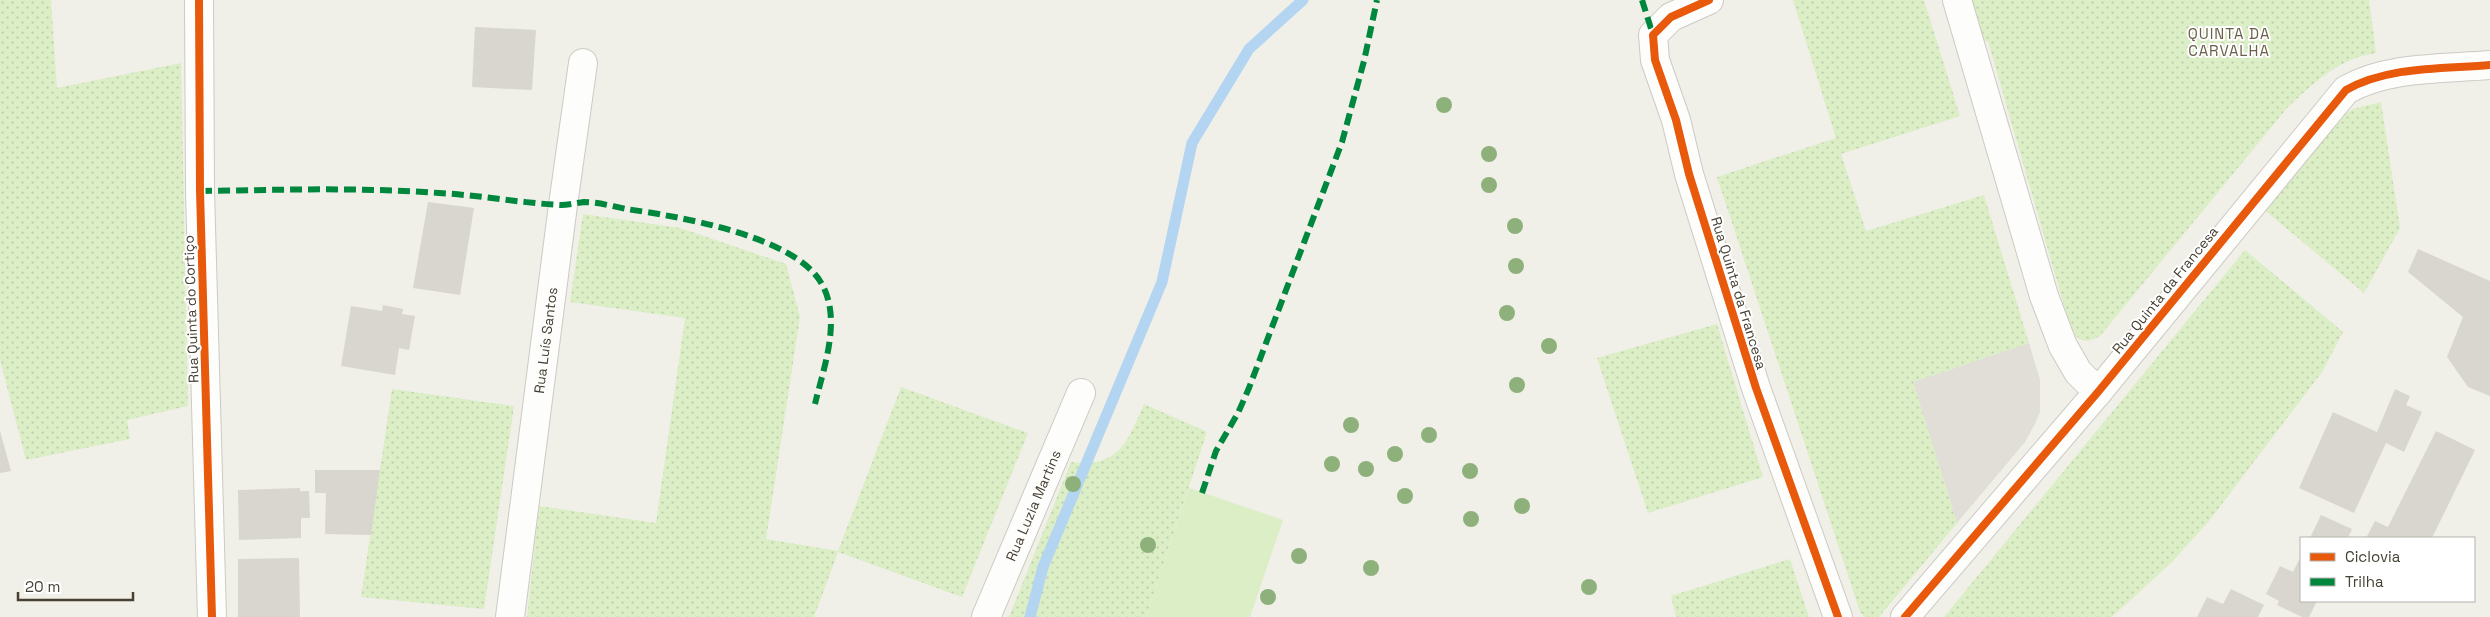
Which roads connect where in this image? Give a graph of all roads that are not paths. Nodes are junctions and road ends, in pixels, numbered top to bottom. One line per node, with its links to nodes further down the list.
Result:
1 (199, 0): 8 (street, Rua Quinta do Cortiço)
2 (1709, 0): 11 (street, Rua Quinta da Francesa)
3 (1957, 0): 6 (street)
4 (584, 63): 9 (street, Rua Luís Santos)
5 (2490, 66): 6 (street, Rua Quinta da Francesa)
6 (2098, 392): 12 (street, Rua Quinta da Francesa)
7 (1082, 393): 10 (street, Rua Luzia Martins)
8 (212, 617)
9 (510, 617)
10 (986, 617)
11 (1838, 617)
12 (1905, 617)

